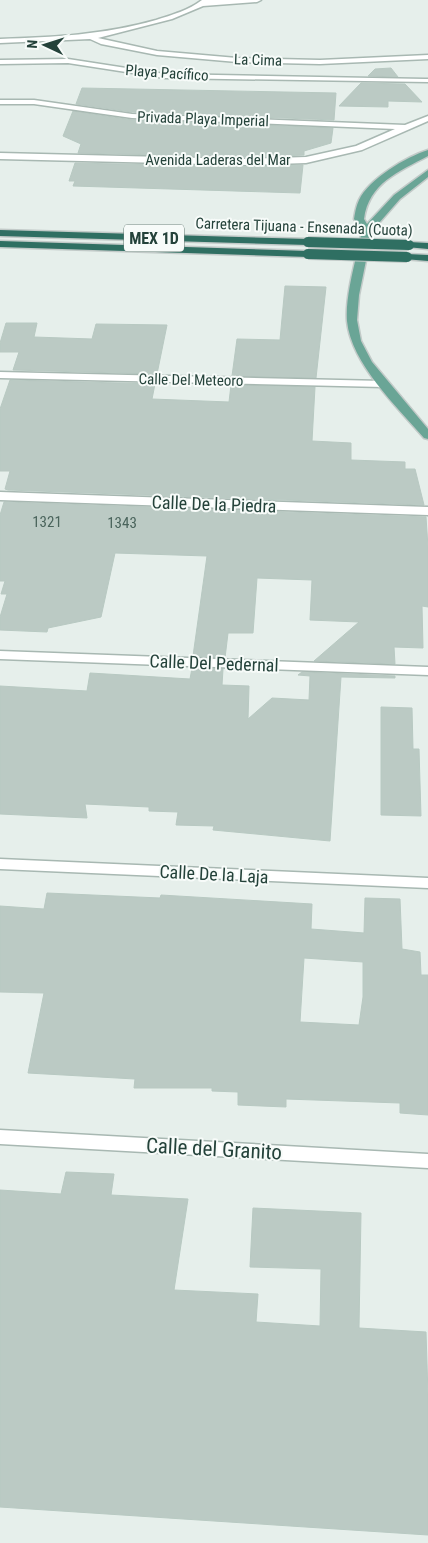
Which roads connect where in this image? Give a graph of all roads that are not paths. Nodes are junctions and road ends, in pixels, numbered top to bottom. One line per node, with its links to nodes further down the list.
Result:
1 (257, 0): 2 (street)
2 (204, 2): 3 (street)
3 (91, 37): 4 (street); 6 (street, La Cima)
4 (0, 41)
5 (428, 57): 6 (street, La Cima)
6 (347, 61): 8 (street)
7 (0, 62): 8 (street, Playa Pacífico)
8 (363, 80): 9 (street, Playa Pacífico)
9 (425, 81)
10 (0, 102): 12 (street, Privada Playa Imperial)
11 (428, 118): 12 (street, Avenida Laderas del Mar)
12 (408, 127): 14 (street, Avenida Laderas del Mar)
13 (428, 153): 16 (main road)
14 (0, 156)
15 (428, 173): 16 (main road)
16 (367, 230): 22 (main road)
17 (0, 233): 19 (highway, Carretera Tijuana - Ensenada (Cuota) / MEX 1D, bridge)
18 (0, 244): 20 (highway, Carretera Tijuana - Ensenada (Cuota) / MEX 1D, bridge)
19 (428, 246)
20 (428, 258)
21 (0, 375): 22 (street, Calle Del Meteoro)
22 (383, 384): 23 (main road)
23 (428, 436)
24 (0, 496): 25 (street, Calle De la Piedra)
25 (428, 511)
26 (0, 655): 27 (street, Calle Del Pedernal)
27 (428, 671)
28 (0, 864): 29 (street, Calle De la Laja)
29 (428, 883)
30 (0, 1137): 31 (street, Calle del Granito)
31 (428, 1161)

